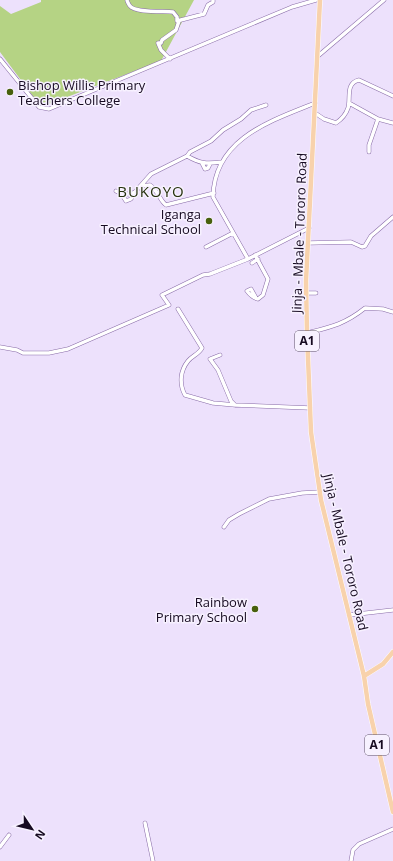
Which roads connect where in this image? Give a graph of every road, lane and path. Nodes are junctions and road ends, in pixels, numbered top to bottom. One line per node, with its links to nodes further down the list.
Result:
1 (127, 0): 6 (street)
2 (213, 0): 6 (street)
3 (316, 0): 9 (street)
4 (320, 0): 7 (main road, Jinja - Mbale - Tororo Road / A1)
5 (384, 0): 7 (street)
6 (179, 21): 9 (street)
7 (318, 56): 11 (main road, Jinja - Mbale - Tororo Road / A1)
8 (0, 59): 9 (street)
9 (170, 59)
10 (393, 96): 12 (street)
11 (315, 103): 14 (main road, Jinja - Mbale - Tororo Road / A1); 19 (street)
12 (349, 103): 14 (street); 15 (street)
13 (266, 105): 18 (street)
14 (315, 113): 24 (main road, Jinja - Mbale - Tororo Road / A1)
15 (378, 119): 16 (street); 17 (street)
16 (393, 123)
17 (369, 152)
18 (187, 156): 19 (street); 20 (street)
19 (222, 162): 22 (street)
20 (141, 186): 21 (street); 22 (street)
21 (135, 192): 21 (street)
22 (214, 192): 25 (street)
23 (393, 217): 26 (street)
24 (309, 228): 26 (main road, Jinja - Mbale - Tororo Road / A1); 28 (street)
25 (233, 233): 27 (street); 29 (street)
26 (308, 243): 32 (main road, Jinja - Mbale - Tororo Road / A1)
27 (206, 247)
28 (255, 255): 29 (street); 30 (street)
29 (248, 259): 38 (street)
30 (258, 259): 31 (street); 34 (street)
31 (252, 263)
32 (306, 293): 33 (street); 37 (main road, Jinja - Mbale - Tororo Road / A1)
33 (316, 293)
34 (256, 298)
35 (178, 309): 40 (street)
36 (393, 312): 37 (street)
37 (307, 333): 41 (main road, Jinja - Mbale - Tororo Road / A1)
38 (0, 347)
39 (220, 355): 40 (street)
40 (235, 406): 41 (street)
41 (310, 408): 42 (main road, Jinja - Mbale - Tororo Road / A1)
42 (320, 492): 43 (street); 45 (main road, Jinja - Mbale - Tororo Road / A1)
43 (224, 526)
44 (393, 610): 45 (street)
45 (349, 614): 47 (main road, Jinja - Mbale - Tororo Road / A1)
46 (393, 652): 47 (main road)
47 (364, 676): 48 (main road, A1)
48 (393, 812)
49 (145, 823): 53 (street)
50 (393, 829): 54 (street)
51 (9, 835): 52 (street)
52 (0, 847)
53 (153, 861)
54 (352, 861)

